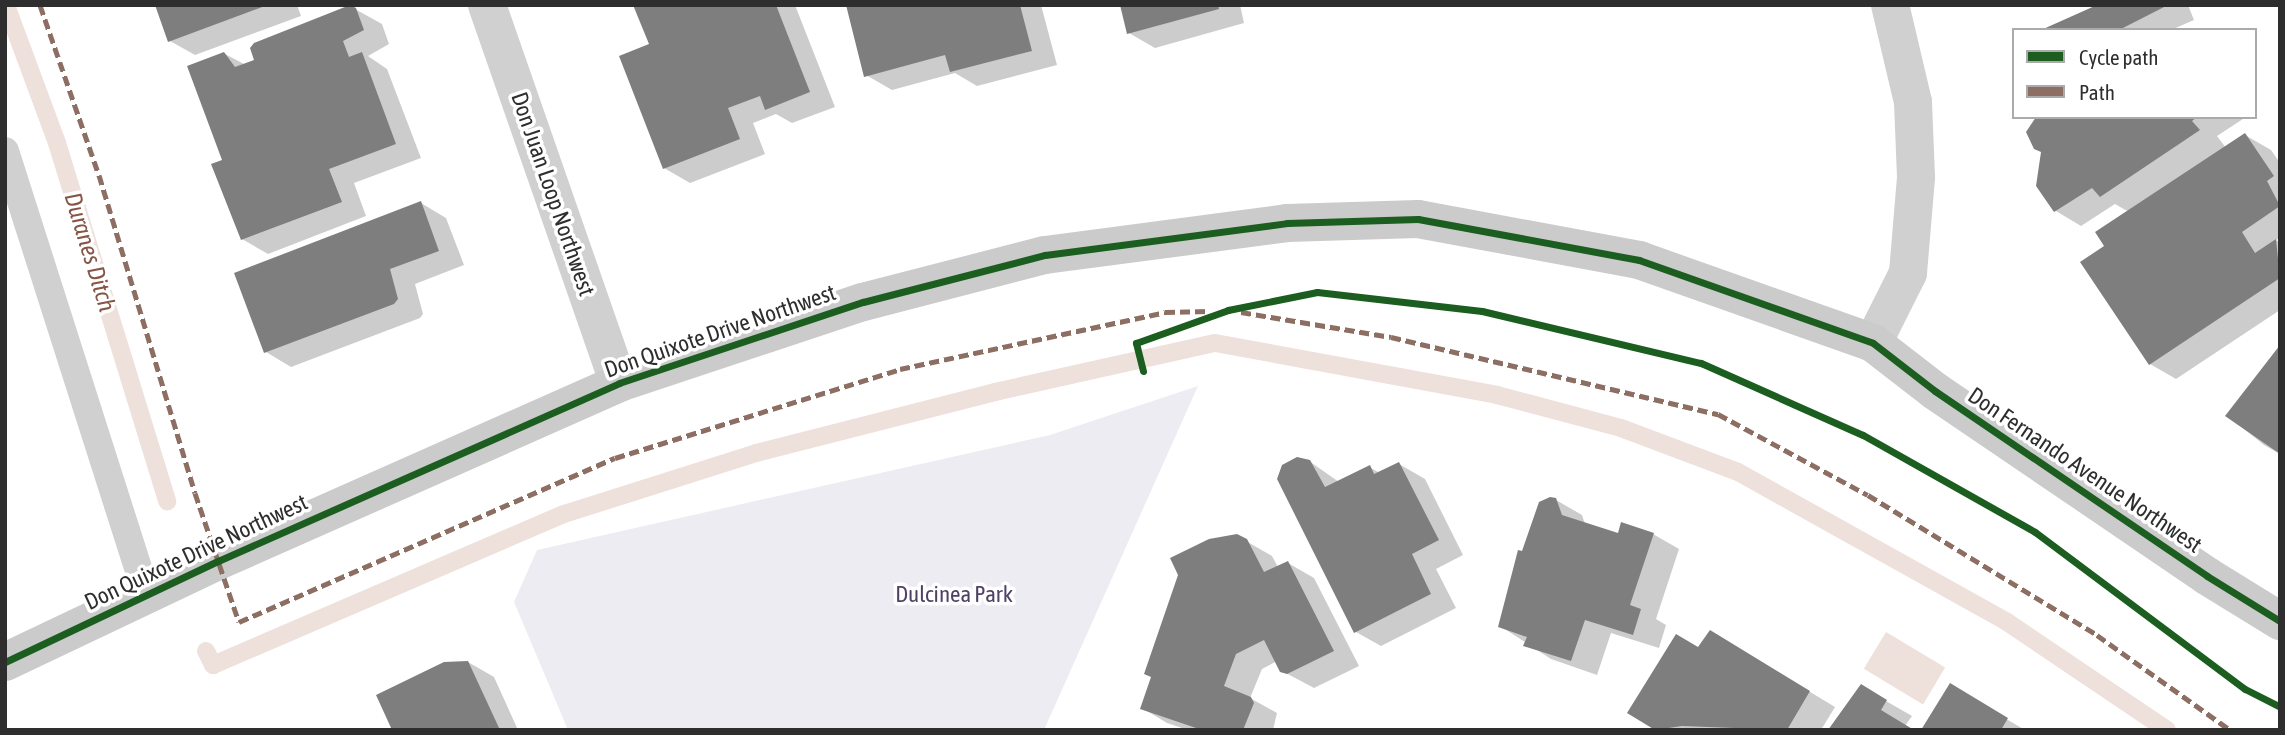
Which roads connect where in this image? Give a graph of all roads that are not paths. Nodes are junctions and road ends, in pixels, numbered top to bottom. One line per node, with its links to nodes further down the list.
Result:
1 (487, 5): 5 (street, Don Juan Loop Northwest)
2 (1891, 5): 4 (street)
3 (5, 151): 6 (lane)
4 (1873, 343): 5 (street, Don Quixote Drive Northwest); 7 (street, Don Fernando Avenue Northwest)
5 (619, 383): 6 (street, Don Quixote Drive Northwest)
6 (147, 595): 8 (street, Don Quixote Drive Northwest)
7 (2280, 621)
8 (5, 662)

